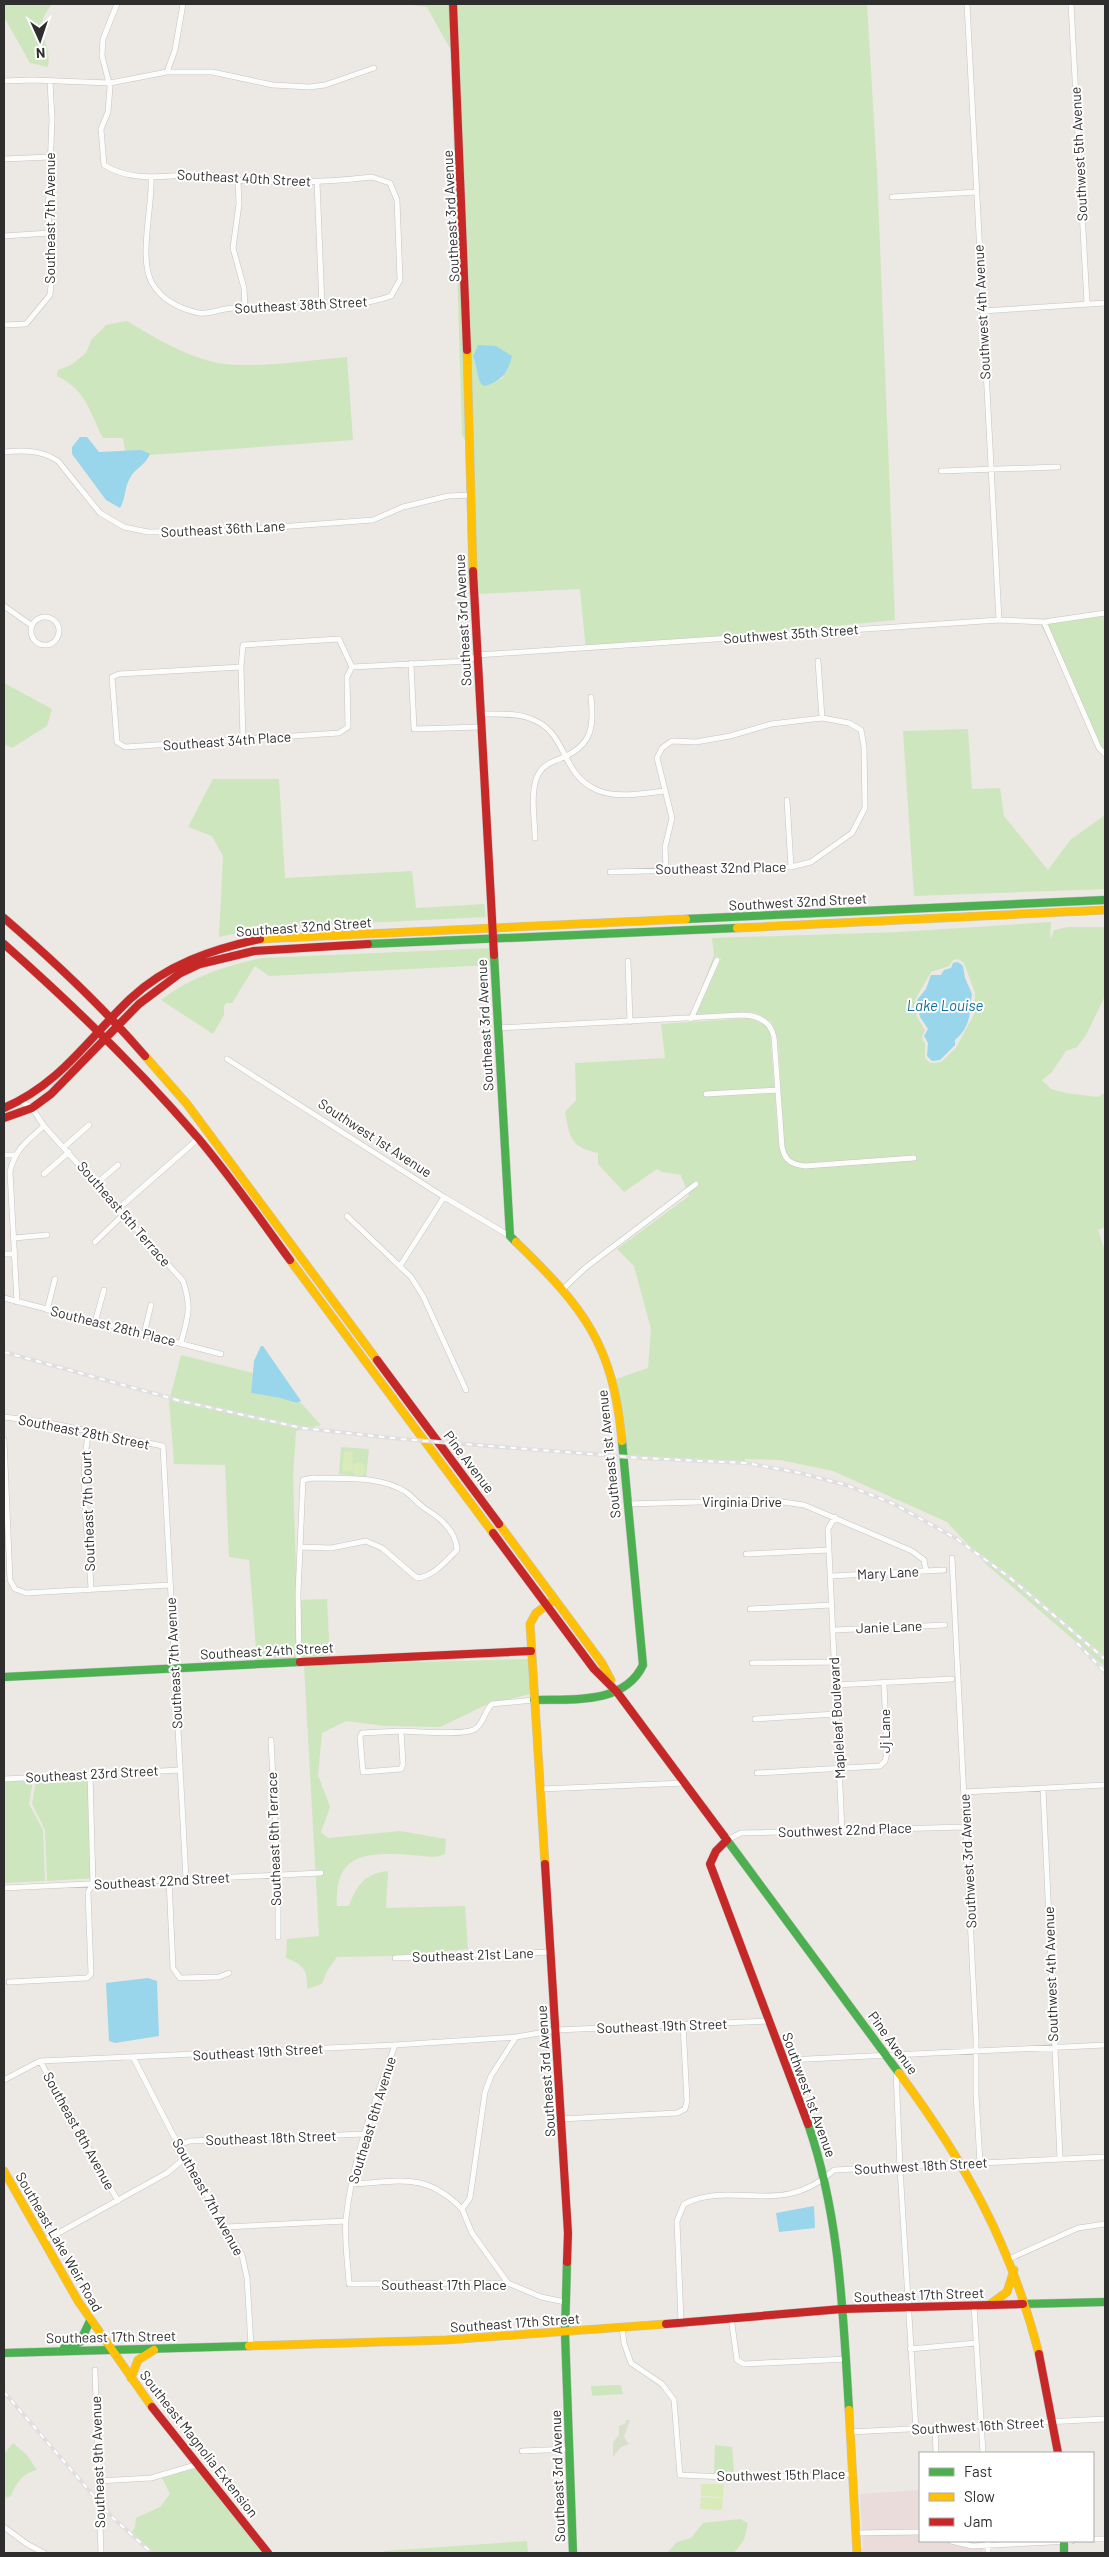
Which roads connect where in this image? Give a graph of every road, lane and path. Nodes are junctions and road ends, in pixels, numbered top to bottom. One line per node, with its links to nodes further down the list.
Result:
1 (117, 4): 10 (street)
2 (183, 4): 7 (street)
3 (453, 4): 31 (main road, Southeast 3rd Avenue)
4 (967, 4): 16 (street, Southwest 4th Avenue)
5 (1071, 4): 22 (street, Southwest 5th Avenue)
6 (374, 68): 7 (street)
7 (167, 72): 10 (street)
8 (4, 81): 9 (street)
9 (50, 81): 10 (street); 11 (street, Southeast 7th Avenue)
10 (110, 83): 13 (street, Southeast 40th Street)
11 (50, 157): 12 (street); 18 (street, Southeast 7th Avenue)
12 (4, 159)
13 (151, 177): 14 (street, Southeast 40th Street); 24 (street, Southeast 38th Street)
14 (238, 180): 15 (street, Southeast 40th Street); 24 (street)
15 (317, 182): 20 (street, Southeast 40th Street); 23 (street)
16 (977, 192): 17 (street); 25 (street, Southwest 4th Avenue)
17 (892, 197)
18 (49, 233): 19 (street); 26 (street, Southeast 7th Avenue)
19 (4, 236)
20 (391, 296): 23 (street, Southeast 38th Street)
21 (1105, 303): 22 (street)
22 (1087, 304): 25 (street)
23 (322, 306): 24 (street, Southeast 38th Street)
24 (245, 309)
25 (982, 311): 29 (street, Southwest 4th Avenue)
26 (4, 325)
27 (4, 452): 31 (street, Southeast 36th Lane)
28 (1058, 466): 29 (street)
29 (990, 470): 30 (street); 34 (street, Southwest 4th Avenue)
30 (941, 471)
31 (470, 495): 37 (main road, Southeast 3rd Avenue)
32 (4, 606): 36 (street)
33 (1105, 613): 35 (street, Southwest 35th Street)
34 (999, 620): 35 (street, Southwest 35th Street); 37 (street, Southwest 35th Street)
35 (1044, 622): 47 (street)
36 (31, 625): 36 (street)
37 (477, 656): 39 (street, Southwest 35th Street); 43 (main road, Southeast 3rd Avenue)
38 (818, 661): 44 (street)
39 (411, 663): 41 (street, Southwest 35th Street); 45 (street)
40 (241, 667): 41 (street); 46 (street); 46 (street, Southeast 34th Place)
41 (352, 667): 46 (street, Southeast 34th Place)
42 (591, 697): 48 (street)
43 (480, 714): 45 (main road, Southeast 3rd Avenue); 48 (street)
44 (822, 718): 49 (street); 52 (street, Southeast 32nd Place)
45 (481, 727): 58 (main road, Southeast 3rd Avenue)
46 (243, 740)
47 (1105, 754)
48 (565, 757): 49 (street); 51 (street)
49 (665, 792): 53 (street)
50 (787, 800): 52 (street)
51 (535, 838)
52 (791, 867): 53 (street, Southeast 32nd Place)
53 (666, 869): 54 (street, Southeast 32nd Place)
54 (610, 872)
55 (1105, 900): 58 (main road, Southwest 32nd Street)
56 (1105, 910): 59 (main road, Southwest 32nd Street)
57 (4, 918): 63 (main road, Pine Avenue)
58 (492, 927): 59 (main road, Southeast 3rd Avenue); 63 (main road, Southeast 32nd Street)
59 (493, 938): 66 (main road, Southeast 32nd Street); 67 (main road, Southeast 3rd Avenue)
60 (4, 944): 68 (main road, Pine Avenue)
61 (717, 960): 64 (street)
62 (628, 961): 65 (street)
63 (111, 1018): 66 (main road, Pine Avenue); 68 (main road, Southeast 32nd Street)
64 (691, 1019): 65 (street); 71 (street)
65 (630, 1022): 67 (street)
66 (118, 1025): 69 (main road, Southeast 32nd Street); 79 (main road, Pine Avenue)
67 (498, 1028): 95 (main road, Southeast 3rd Avenue)
68 (100, 1030): 69 (main road, Pine Avenue); 73 (main road, Southeast 32nd Street)
69 (107, 1037): 75 (main road, Southeast 32nd Street); 80 (main road, Pine Avenue)
70 (227, 1059): 90 (street, Southwest 1st Avenue)
71 (778, 1090): 72 (street); 85 (street)
72 (706, 1094)
73 (22, 1102): 74 (main road, Southeast 32nd Street); 75 (street, Southeast 5th Terrace)
74 (4, 1108)
75 (32, 1108): 76 (main road, Southeast 32nd Street); 77 (street, Southeast 5th Terrace)
76 (4, 1118)
77 (44, 1126): 81 (street, Southeast 5th Terrace); 84 (street)
78 (89, 1126): 81 (street)
79 (207, 1131): 80 (street); 128 (main road, Pine Avenue)
80 (199, 1138): 91 (street); 129 (main road, Pine Avenue)
81 (64, 1147): 82 (street, Southeast 5th Terrace)
82 (69, 1152): 87 (street); 88 (street, Southeast 5th Terrace)
83 (4, 1155): 84 (street)
84 (15, 1155): 96 (street)
85 (914, 1158)
86 (118, 1164): 88 (street)
87 (44, 1174)
88 (97, 1183): 91 (street, Southeast 5th Terrace)
89 (696, 1184): 102 (street)
90 (444, 1197): 95 (street, Southwest 1st Avenue); 100 (street)
91 (118, 1209): 92 (street, Southeast 5th Terrace)
92 (123, 1215): 97 (street); 110 (street, Southeast 5th Terrace)
93 (347, 1216): 100 (street)
94 (47, 1235): 96 (street)
95 (510, 1236): 102 (main road, Southeast 1st Avenue)
96 (14, 1238): 99 (street)
97 (95, 1242)
98 (4, 1254): 99 (street)
99 (14, 1254): 105 (street)
100 (400, 1266): 112 (street)
101 (55, 1279): 107 (street)
102 (564, 1288): 117 (main road, Southeast 1st Avenue)
103 (104, 1290): 108 (street)
104 (4, 1298): 105 (street, Southeast 28th Place)
105 (17, 1302): 107 (street, Southeast 28th Place)
106 (151, 1305): 109 (street)
107 (47, 1310): 108 (street, Southeast 28th Place)
108 (95, 1322): 109 (street, Southeast 28th Place)
109 (144, 1334): 110 (street, Southeast 28th Place)
110 (181, 1343): 111 (street, Southeast 28th Place)
111 (221, 1354)
112 (466, 1390)
113 (4, 1417): 114 (street, Southeast 28th Street)
114 (89, 1432): 116 (street, Southeast 28th Street); 127 (street, Southeast 7th Court)
115 (4, 1440): 127 (street)
116 (163, 1446): 126 (street, Southeast 7th Avenue)
117 (627, 1504): 118 (street, Virginia Drive); 143 (main road, Southeast 1st Avenue)
118 (835, 1517): 120 (street, Mapleleaf Boulevard); 123 (street, Virginia Drive)
119 (300, 1547): 119 (street); 135 (street)
120 (829, 1550): 121 (street); 125 (street, Mapleleaf Boulevard)
121 (746, 1554)
122 (952, 1558): 158 (street, Southwest 3rd Avenue)
123 (926, 1570): 124 (street, Mary Lane); 125 (street, Mary Lane)
124 (944, 1570)
125 (832, 1576): 130 (street, Mapleleaf Boulevard)
126 (169, 1585): 127 (street); 138 (street, Southeast 7th Avenue)
127 (91, 1589)
128 (555, 1600): 129 (main road, Southeast 3rd Avenue); 143 (main road, Pine Avenue)
129 (547, 1605): 134 (main road, Southeast 3rd Avenue); 143 (main road, Pine Avenue)
130 (832, 1605): 131 (street); 133 (street, Mapleleaf Boulevard)
131 (750, 1610)
132 (945, 1625): 133 (street, Janie Lane)
133 (834, 1630): 136 (street, Mapleleaf Boulevard)
134 (531, 1651): 135 (main road, Southeast 24th Street); 144 (main road, Southeast 3rd Avenue)
135 (299, 1662): 138 (main road, Southeast 24th Street)
136 (834, 1662): 137 (street); 142 (street, Mapleleaf Boulevard)
137 (752, 1663)
138 (173, 1668): 139 (main road, Southeast 24th Street); 150 (street, Southeast 7th Avenue)
139 (4, 1677)
140 (952, 1679): 141 (street)
141 (884, 1683): 142 (street); 149 (street, Jj Lane)
142 (835, 1685): 145 (street, Mapleleaf Boulevard)
143 (617, 1692): 144 (main road); 154 (main road, Pine Avenue)
144 (534, 1700): 147 (street); 156 (main road, Southeast 3rd Avenue)
145 (836, 1714): 146 (street); 149 (street, Mapleleaf Boulevard)
146 (755, 1719)
147 (401, 1731): 147 (street)
148 (271, 1740): 163 (street, Southeast 6th Terrace)
149 (839, 1769): 151 (street, Jj Lane); 160 (street, Mapleleaf Boulevard)
150 (180, 1770): 152 (street, Southeast 23rd Street); 164 (street, Southeast 7th Avenue)
151 (756, 1773)
152 (90, 1774): 153 (street, Southeast 23rd Street); 166 (street)
153 (4, 1779)
154 (685, 1783): 156 (street); 161 (main road, Pine Avenue)
155 (1105, 1785): 157 (street)
156 (541, 1788): 169 (main road, Southeast 3rd Avenue)
157 (1043, 1789): 158 (street); 179 (street, Southwest 4th Avenue)
158 (964, 1792): 159 (street, Southwest 3rd Avenue)
159 (965, 1826): 160 (street, Southwest 22nd Place); 180 (street, Southwest 3rd Avenue)
160 (842, 1830): 161 (street, Southwest 22nd Place)
161 (727, 1840): 173 (main road, Southwest 1st Avenue); 181 (main road, Pine Avenue)
162 (321, 1873): 163 (street, Southeast 22nd Street)
163 (278, 1875): 164 (street, Southeast 22nd Street); 168 (street, Southeast 6th Terrace)
164 (186, 1879): 165 (street, Southeast 22nd Street)
165 (169, 1880): 166 (street, Southeast 22nd Street); 171 (street)
166 (92, 1884): 167 (street, Southeast 22nd Street); 172 (street)
167 (4, 1888)
168 (278, 1937)
169 (551, 1952): 170 (street, Southeast 21st Lane); 175 (main road, Southeast 3rd Avenue)
170 (395, 1958)
171 (229, 1973)
172 (9, 1982)
173 (769, 2021): 174 (street, Southeast 19th Street); 184 (main road, Southwest 1st Avenue)
174 (683, 2024): 175 (street, Southeast 19th Street); 187 (street)
175 (556, 2030): 176 (street, Southeast 19th Street); 187 (main road, Southeast 3rd Avenue)
176 (516, 2037): 177 (street, Southeast 19th Street); 201 (street)
177 (395, 2045): 182 (street, Southeast 19th Street); 188 (street, Southeast 6th Avenue)
178 (1105, 2045): 179 (street)
179 (1054, 2048): 180 (street); 192 (street, Southwest 4th Avenue)
180 (976, 2050): 181 (street); 194 (street, Southwest 3rd Avenue)
181 (887, 2055): 184 (street); 185 (main road, Pine Avenue)
182 (133, 2057): 183 (street, Southeast 19th Street); 189 (street, Southeast 7th Avenue)
183 (40, 2060): 186 (street, Southeast 19th Street); 200 (street, Southeast 8th Avenue)
184 (786, 2060): 197 (main road, Southwest 1st Avenue)
185 (896, 2068): 193 (main road, Pine Avenue); 195 (street)
186 (4, 2080)
187 (562, 2119): 210 (main road, Southeast 3rd Avenue)
188 (364, 2134): 189 (street, Southeast 18th Street); 199 (street, Southeast 6th Avenue)
189 (178, 2145): 191 (street, Southeast 7th Avenue)
190 (1105, 2157): 192 (street, Southwest 18th Street)
191 (185, 2158): 200 (street); 204 (street, Southeast 7th Avenue)
192 (1060, 2158): 194 (street, Southwest 18th Street)
193 (963, 2164): 194 (street, Southwest 18th Street); 195 (street, Southwest 18th Street); 206 (main road, Pine Avenue)
194 (980, 2164)
195 (900, 2168): 197 (street, Southwest 18th Street); 215 (street)
196 (4, 2172): 198 (main road, Southeast Lake Weir Road)
197 (824, 2179): 216 (main road, Southwest 1st Avenue); 219 (street, Southwest 18th Street)
198 (7, 2182): 205 (main road, Southeast Lake Weir Road)
199 (351, 2184): 201 (street); 202 (street, Southeast 6th Avenue)
200 (118, 2201): 205 (street)
201 (462, 2209): 208 (street)
202 (346, 2221): 204 (street); 209 (street, Southeast 6th Avenue)
203 (1105, 2224): 206 (street)
204 (226, 2227): 223 (street, Southeast 7th Avenue)
205 (44, 2241): 218 (main road, Southeast Lake Weir Road)
206 (1009, 2259): 207 (main road, Pine Avenue)
207 (1014, 2269): 212 (main road); 213 (main road, Pine Avenue)
208 (508, 2283): 209 (street, Southeast 17th Place); 210 (street, Southeast 17th Place)
209 (350, 2284)
210 (565, 2302): 221 (main road, Southeast 3rd Avenue)
211 (1105, 2302): 213 (main road, Southeast 17th Street)
212 (989, 2305): 213 (main road, Southeast 17th Street); 214 (main road, Southeast 17th Street)
213 (1027, 2305): 233 (main road, Pine Avenue)
214 (974, 2306): 215 (main road, Southeast 17th Street); 222 (street)
215 (910, 2307): 216 (main road, Southeast 17th Street); 225 (street)
216 (842, 2309): 217 (main road, Southeast 17th Street); 229 (main road, Southwest 1st Avenue)
217 (731, 2318): 219 (main road, Southeast 17th Street); 229 (street)
218 (90, 2321): 226 (main road); 227 (main road, Southeast Lake Weir Road)
219 (682, 2321): 220 (main road, Southeast 17th Street)
220 (622, 2328): 221 (main road, Southeast 17th Street); 244 (street, Southwest 15th Place)
221 (565, 2333): 223 (main road, Southeast 17th Street); 238 (main road, Southeast 3rd Avenue)
222 (976, 2344): 225 (street); 234 (street)
223 (250, 2346): 224 (main road, Southeast 17th Street)
224 (158, 2348): 227 (main road, Southeast 17th Street); 231 (main road)
225 (910, 2349): 236 (street)
226 (57, 2350): 227 (main road, Southeast 17th Street); 228 (main road, Southeast 17th Street)
227 (112, 2350): 231 (main road, Southeast Magnolia Extension)
228 (4, 2353)
229 (847, 2359): 237 (main road, Southwest 1st Avenue)
230 (95, 2370): 245 (street, Southeast 9th Avenue)
231 (131, 2378): 243 (main road, Southeast Magnolia Extension)
232 (1105, 2419): 233 (street, Southwest 16th Street)
233 (1054, 2422): 234 (street, Southwest 16th Street); 242 (main road, Pine Avenue)
234 (981, 2426): 235 (street, Southwest 16th Street); 241 (street)
235 (935, 2428): 236 (street, Southwest 16th Street); 240 (street)
236 (916, 2430): 237 (street, Southwest 16th Street)
237 (850, 2432): 244 (main road, Southwest 1st Avenue)
238 (569, 2450): 239 (street); 255 (main road, Southeast 3rd Avenue)
239 (522, 2451)
240 (936, 2452)
241 (983, 2452)
242 (1058, 2452)
243 (199, 2464): 245 (street); 254 (main road, Southeast Magnolia Extension)
244 (852, 2474): 248 (main road, Southwest 1st Avenue)
245 (98, 2481): 253 (street, Southeast 9th Avenue)
246 (4, 2527): 252 (street)
247 (919, 2532): 248 (street)
248 (856, 2533): 256 (main road, Southwest 1st Avenue)
249 (954, 2542): 251 (street)
250 (1026, 2542): 251 (street)
251 (988, 2543): 257 (street)
252 (44, 2553)
253 (101, 2553)
254 (268, 2553)
255 (573, 2553)
256 (857, 2553)
257 (988, 2553)

